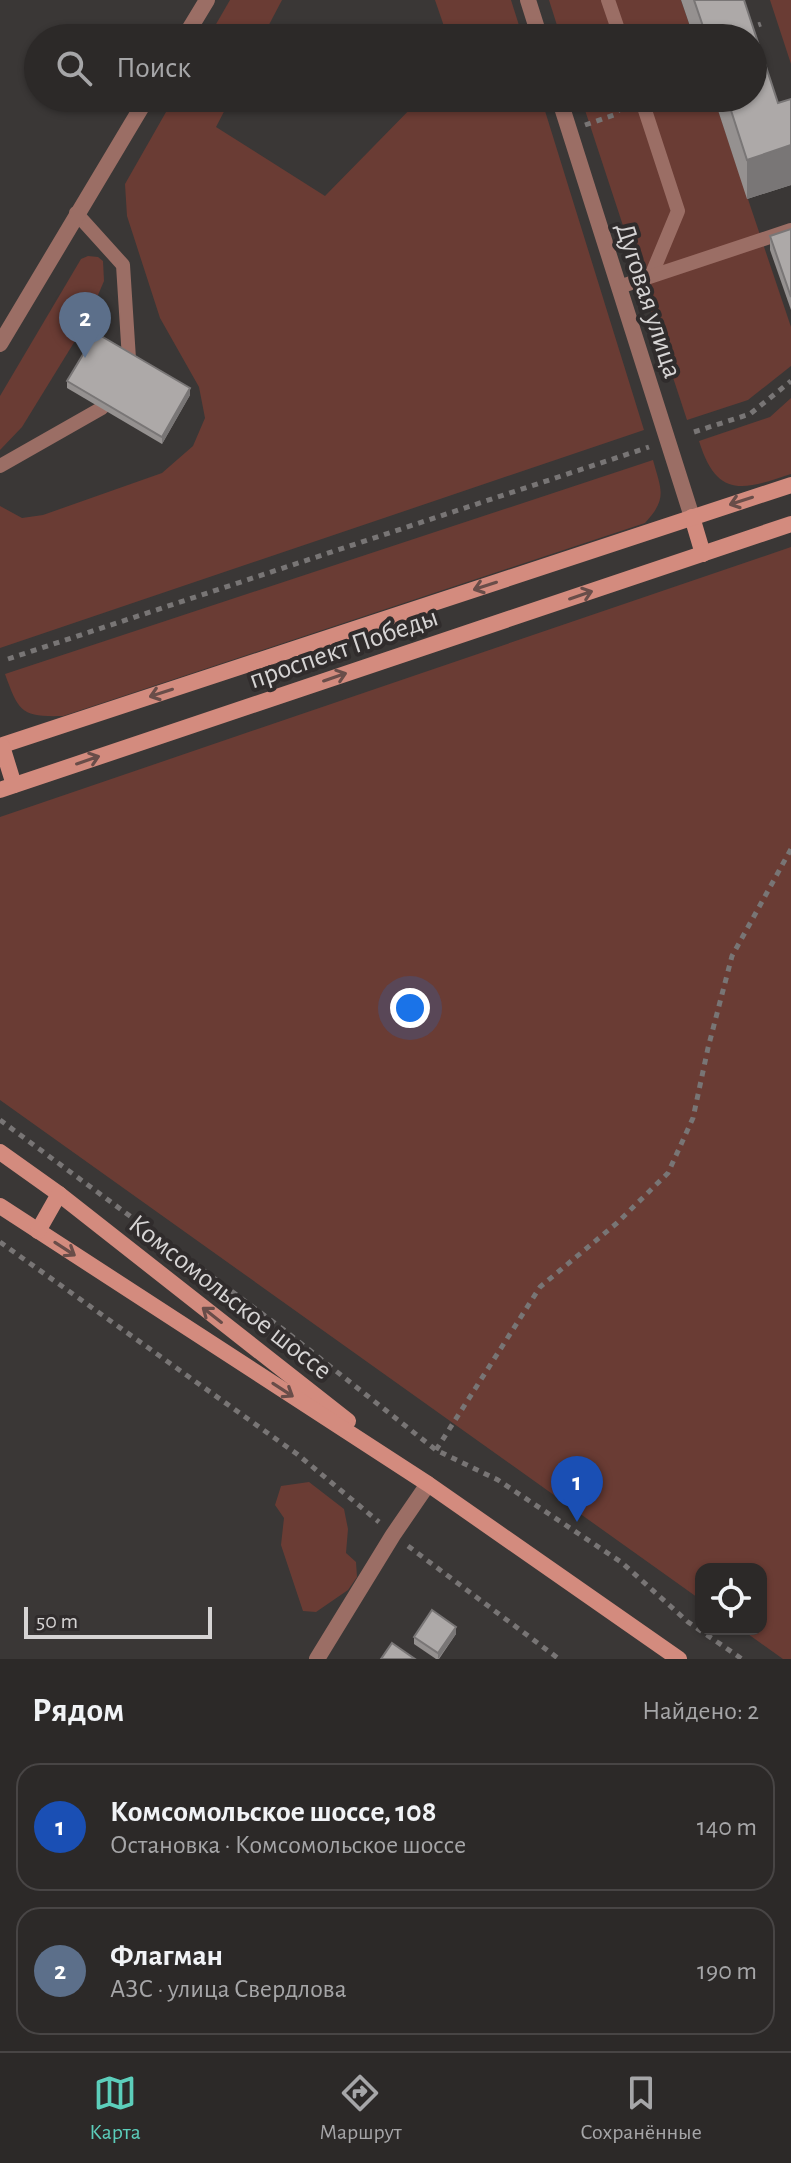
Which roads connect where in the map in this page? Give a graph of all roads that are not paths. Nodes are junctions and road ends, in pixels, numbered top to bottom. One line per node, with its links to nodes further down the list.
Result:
1 (207, 0): 4 (street)
2 (528, 0): 5 (street)
3 (608, 0): 6 (lane)
4 (192, 24)
5 (536, 24)
6 (616, 24)
7 (138, 112): 10 (street)
8 (563, 112): 13 (street, Дуговая улица)
9 (646, 112): 12 (lane)
10 (76, 213): 14 (street); 15 (lane)
11 (791, 230): 12 (lane)
12 (651, 276): 13 (lane)
13 (619, 287): 19 (street, Дуговая улица)
14 (0, 344)
15 (129, 359)
16 (102, 408): 17 (lane)
17 (0, 466)
18 (791, 485): 19 (main road, проспект Победы, one-way to 19)
19 (692, 517): 21 (main road); 22 (main road, проспект Победы, one-way to 22)
20 (791, 524): 21 (main road, проспект Победы)
21 (703, 554): 23 (main road, проспект Победы, one-way to 21)
22 (1, 744): 23 (main road)
23 (7, 787)
24 (0, 1152): 25 (main road, Комсомольское шоссе)
25 (59, 1194): 27 (main road); 28 (main road, Комсомольское шоссе, one-way to 25)
26 (0, 1206): 27 (main road, Комсомольское шоссе)
27 (38, 1231): 28 (main road, Комсомольское шоссе, one-way to 28)
28 (428, 1484): 29 (street); 30 (main road, Комсомольское шоссе)
29 (317, 1659)
30 (679, 1659)

